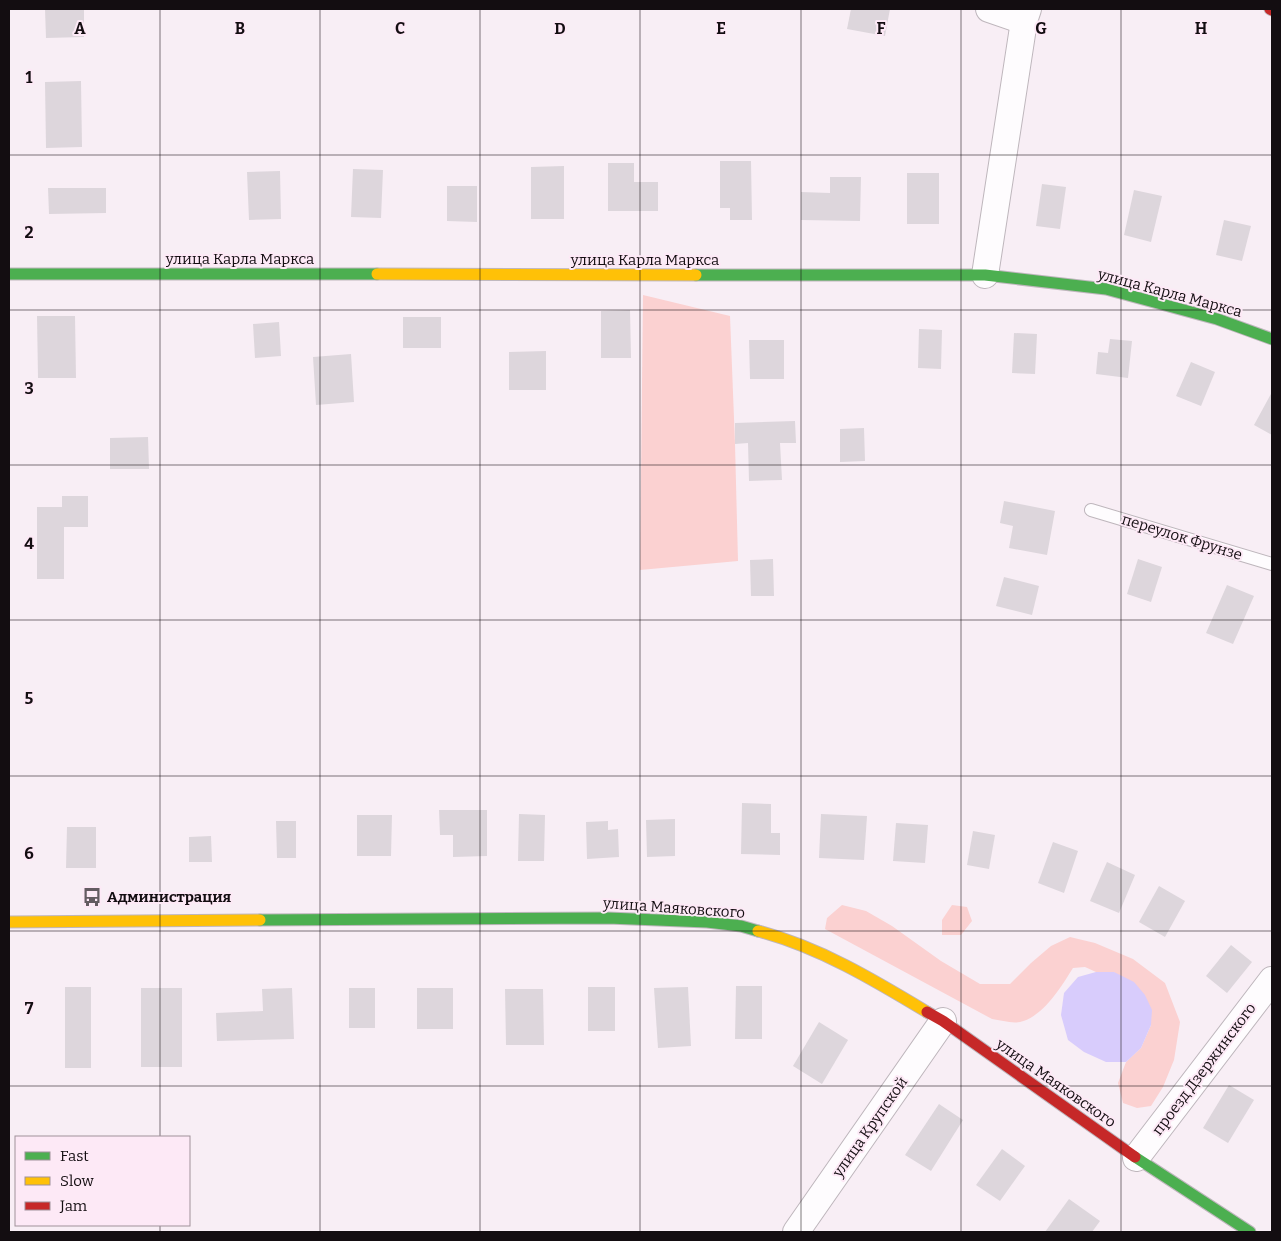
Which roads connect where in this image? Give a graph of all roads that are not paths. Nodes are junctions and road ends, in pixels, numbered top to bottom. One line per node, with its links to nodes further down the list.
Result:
1 (989, 9): 2 (street)
2 (1026, 15): 4 (street)
3 (9, 274): 4 (street, улица Карла Маркса)
4 (985, 275): 5 (street, улица Карла Маркса)
5 (1272, 339)
6 (1091, 510): 7 (lane, переулок Фрунзе)
7 (1272, 564)
8 (9, 922): 10 (street, улица Маяковского)
9 (1272, 980): 11 (street, проезд Дзержинского)
10 (943, 1021): 11 (street, улица Маяковского); 12 (street, улица Крупской)
11 (1136, 1158): 13 (street, улица Маяковского)
12 (796, 1232)
13 (1250, 1232)

